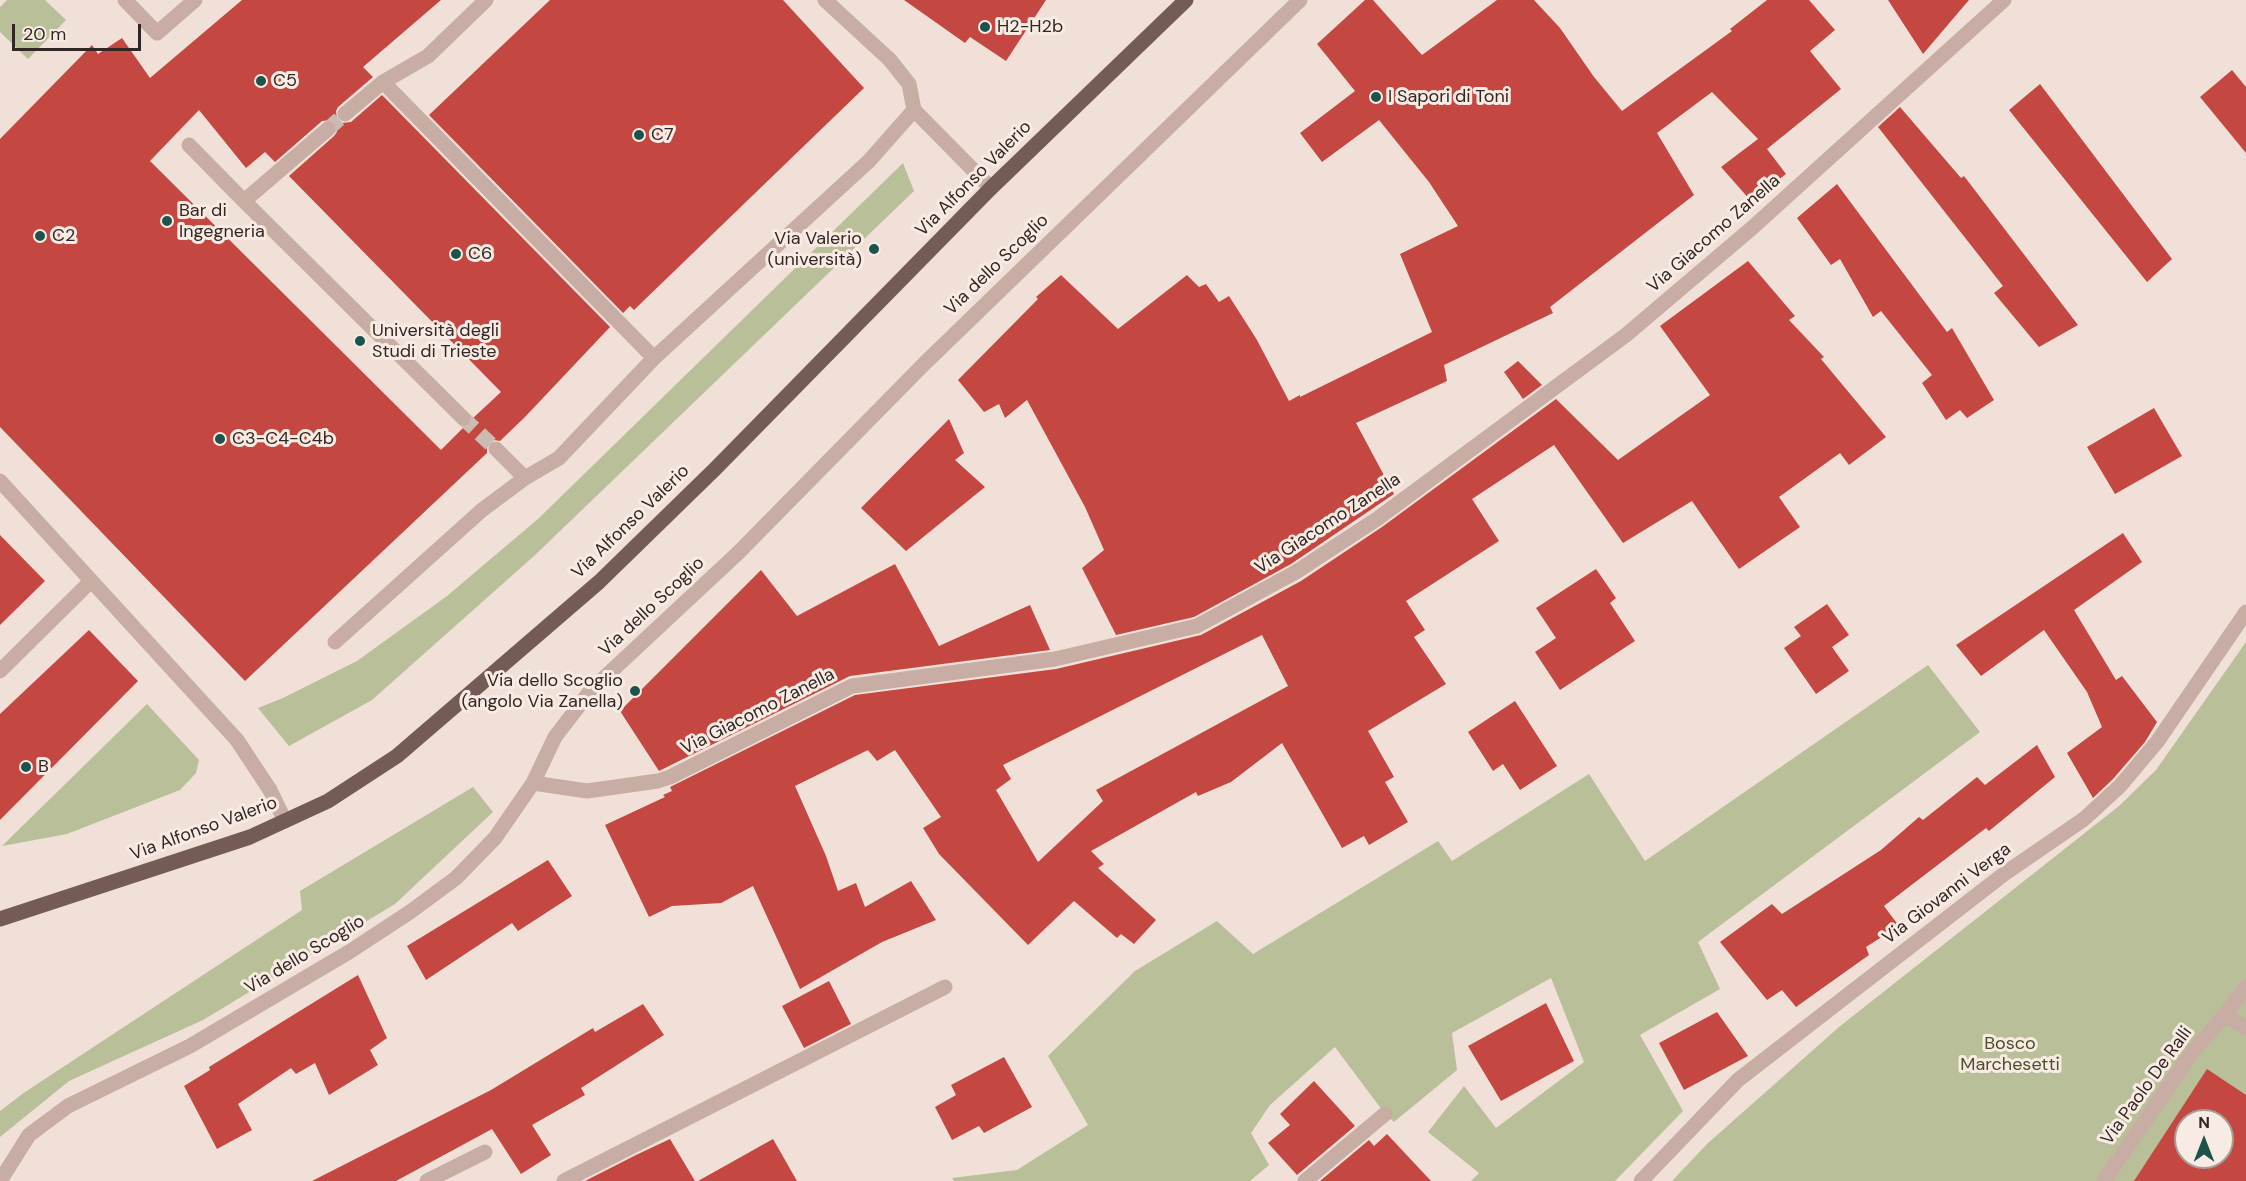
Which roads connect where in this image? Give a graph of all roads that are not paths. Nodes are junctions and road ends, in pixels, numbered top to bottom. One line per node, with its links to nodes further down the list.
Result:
1 (125, 0): 2 (street)
2 (195, 0)
3 (486, 0): 8 (street)
4 (825, 0): 9 (street)
5 (1186, 0): 13 (main road, Via Alfonso Valerio)
6 (1300, 0): 24 (street, Via dello Scoglio)
7 (2004, 0): 24 (street, Via Giacomo Zanella)
8 (383, 82): 10 (street); 15 (street)
9 (914, 110): 13 (street); 15 (street)
10 (345, 114)
11 (328, 129): 14 (street)
12 (189, 145): 14 (street)
13 (991, 188): 25 (main road, Via Alfonso Valerio)
14 (244, 201): 16 (street)
15 (654, 358): 18 (street)
16 (463, 418)
17 (496, 449): 18 (street)
18 (525, 478): 22 (street)
19 (0, 481): 20 (street)
20 (91, 581): 23 (street); 25 (street)
21 (2246, 612): 37 (street, Via Giovanni Verga)
22 (335, 642)
23 (0, 671)
24 (533, 783): 33 (street, Via dello Scoglio)
25 (285, 821): 26 (main road, Via Alfonso Valerio)
26 (0, 919)
27 (945, 987): 35 (street)
28 (2246, 987): 29 (street, Via Paolo De Ralli)
29 (2225, 1016): 30 (street); 38 (street, Via Paolo De Ralli)
30 (2246, 1028)
31 (1384, 1114): 36 (street)
32 (485, 1152): 34 (street)
33 (0, 1181)
34 (427, 1181)
35 (564, 1181)
36 (1305, 1181)
37 (1641, 1181)
38 (2104, 1181)

